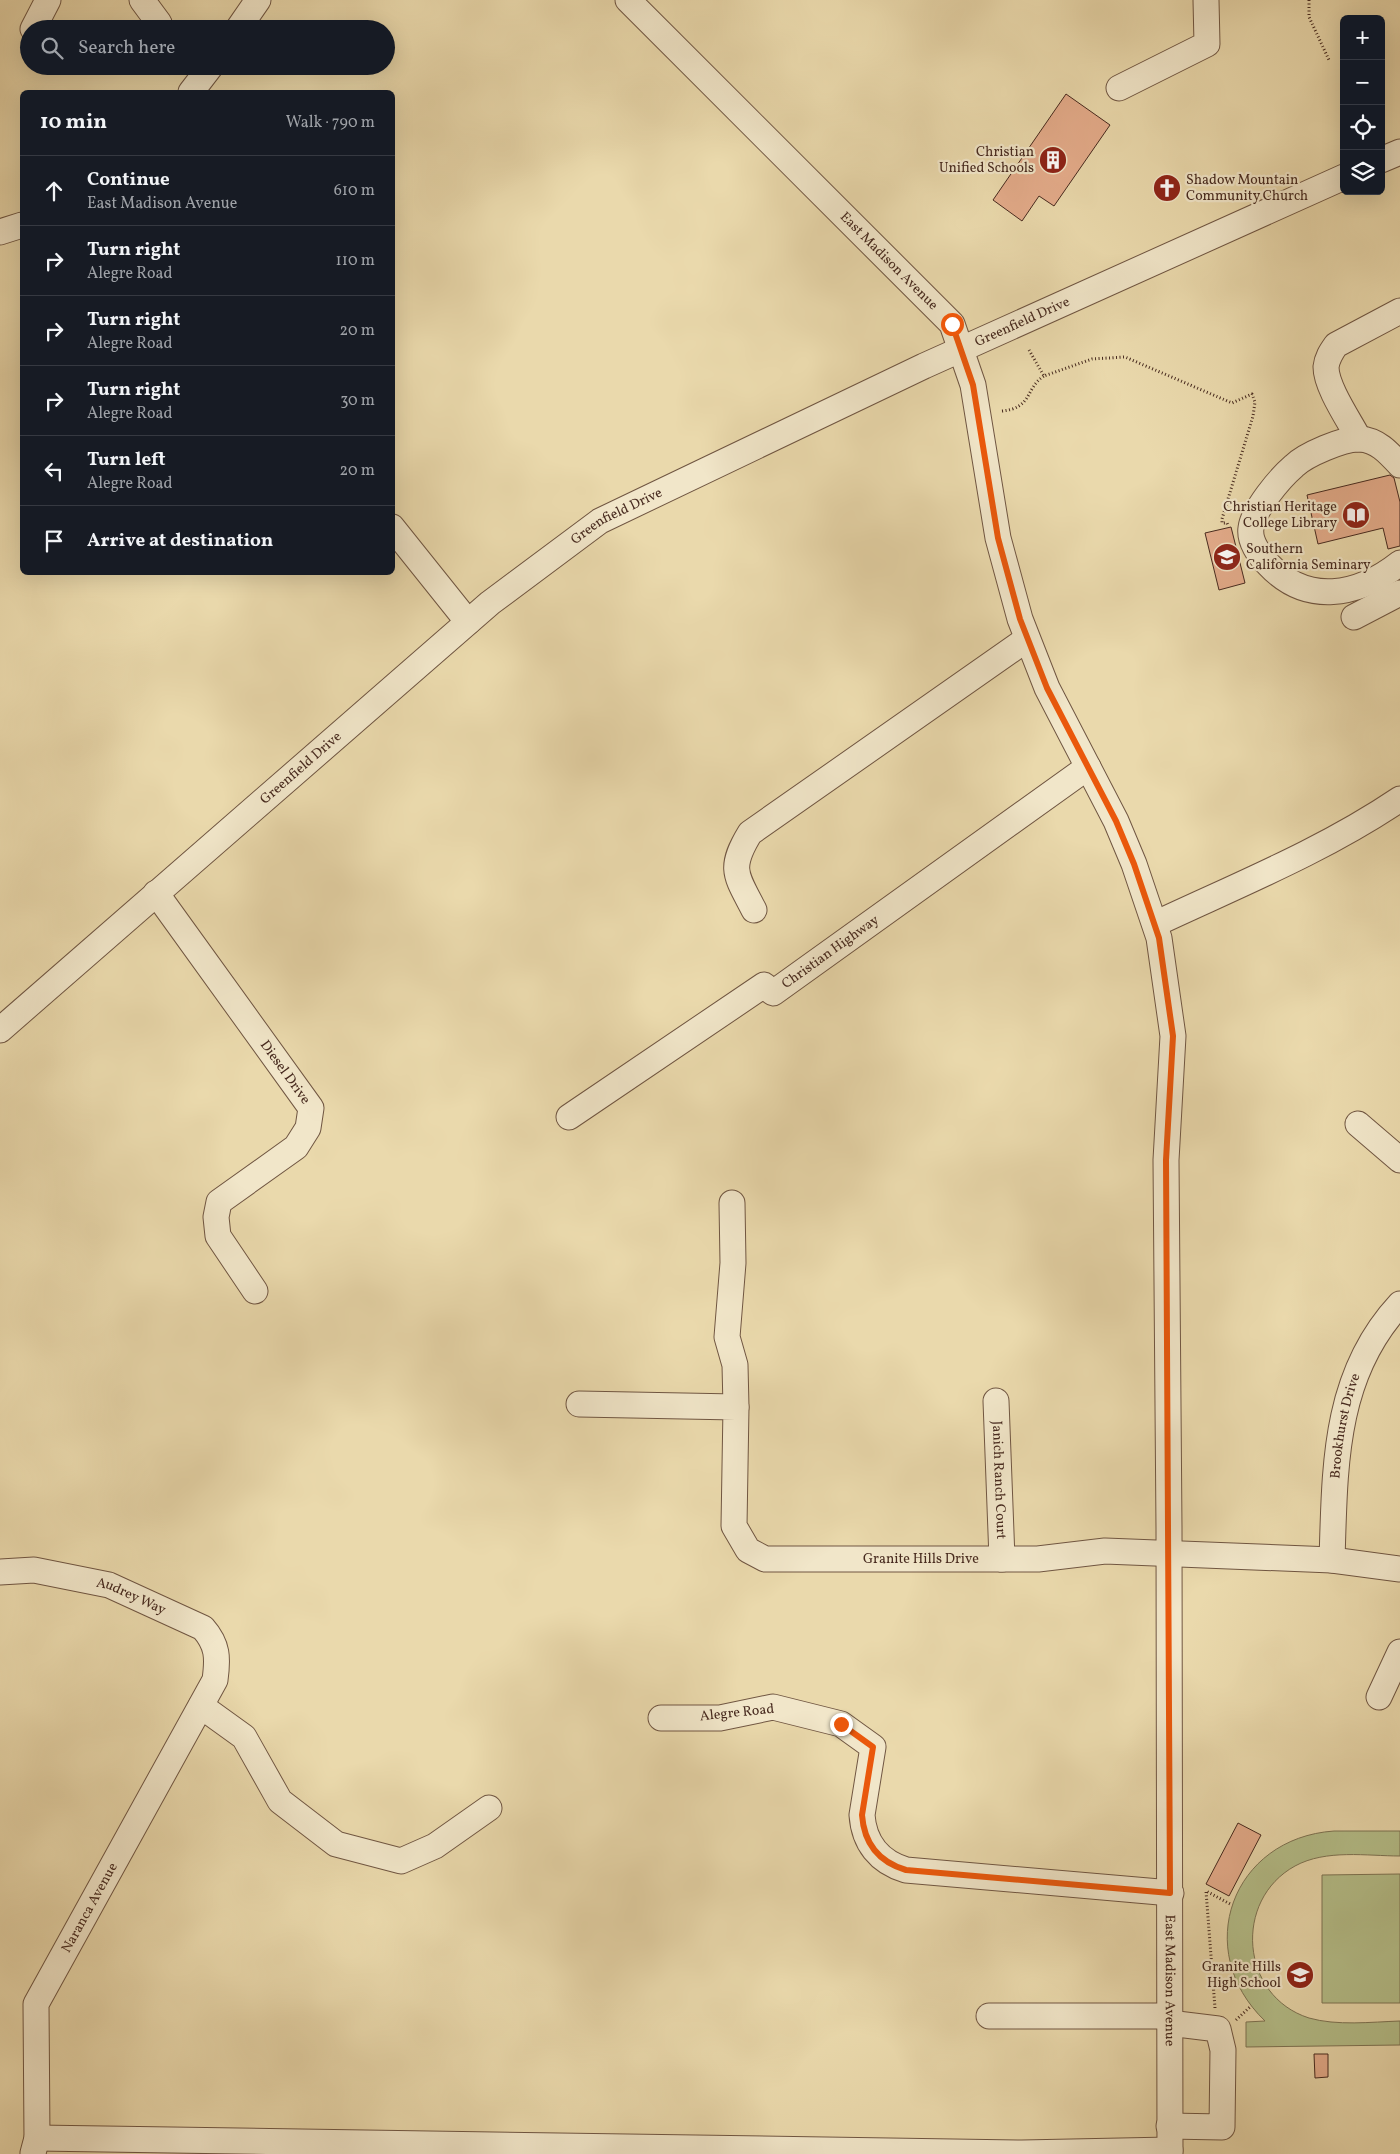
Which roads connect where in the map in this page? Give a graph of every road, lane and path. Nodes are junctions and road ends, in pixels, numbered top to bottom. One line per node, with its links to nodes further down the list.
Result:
1 (48, 0): 7 (street)
2 (142, 0): 8 (street)
3 (258, 0): 9 (street)
4 (628, 0): 20 (street, East Madison Avenue)
5 (1206, 0): 12 (street)
6 (1309, 0): 10 (path)
7 (37, 20)
8 (156, 20)
9 (244, 20)
10 (1329, 60)
11 (204, 75): 13 (street)
12 (1119, 88)
13 (193, 90)
14 (1400, 152): 15 (street)
15 (1385, 158)
16 (1340, 179): 20 (street, Greenfield Drive)
17 (20, 226): 18 (street)
18 (0, 232)
19 (1400, 312): 24 (street)
20 (962, 349): 31 (street, Greenfield Drive); 32 (street, East Madison Avenue)
21 (1029, 350): 22 (path)
22 (1044, 376): 23 (path); 26 (path)
23 (1002, 411)
24 (1359, 439): 25 (street); 28 (street)
25 (1400, 464)
26 (1228, 526)
27 (395, 531): 31 (street)
28 (1400, 563)
29 (1400, 593): 30 (street)
30 (1354, 617)
31 (468, 622): 35 (street, Greenfield Drive)
32 (1027, 639): 33 (street, East Madison Avenue); 36 (street)
33 (1088, 767): 37 (street, East Madison Avenue); 39 (street, Christian Highway)
34 (1400, 799): 37 (street)
35 (156, 893): 38 (street, Greenfield Drive); 43 (street, Diesel Drive)
36 (754, 910)
37 (1155, 924): 48 (street, East Madison Avenue)
38 (0, 1030)
39 (569, 1117)
40 (1358, 1124): 41 (street)
41 (1400, 1160)
42 (732, 1203): 47 (street, Granite Hills Drive)
43 (255, 1291)
44 (1400, 1304): 50 (street, Brookhurst Drive)
45 (996, 1401): 49 (street, Janich Ranch Court)
46 (579, 1404): 47 (street)
47 (736, 1407): 49 (street, Granite Hills Drive)
48 (1169, 1552): 49 (street, Granite Hills Drive); 50 (street, Granite Hills Drive); 59 (street, East Madison Avenue)
49 (1002, 1559)
50 (1332, 1560): 51 (street, Granite Hills Drive)
51 (1400, 1569)
52 (0, 1572): 54 (street, Audrey Way)
53 (1400, 1652): 55 (street)
54 (215, 1680): 56 (street, Naranca Avenue)
55 (1379, 1698)
56 (201, 1706): 58 (street); 67 (street, Naranca Avenue)
57 (661, 1718): 59 (street, Alegre Road)
58 (489, 1808)
59 (1170, 1893): 64 (street, East Madison Avenue)
60 (1232, 1905): 62 (path)
61 (1251, 2006): 65 (path)
62 (1217, 2011)
63 (989, 2016): 64 (street)
64 (1169, 2020): 66 (street, East Madison Avenue); 66 (street)
65 (1232, 2024)
66 (1170, 2144): 67 (street)
67 (35, 2146)

